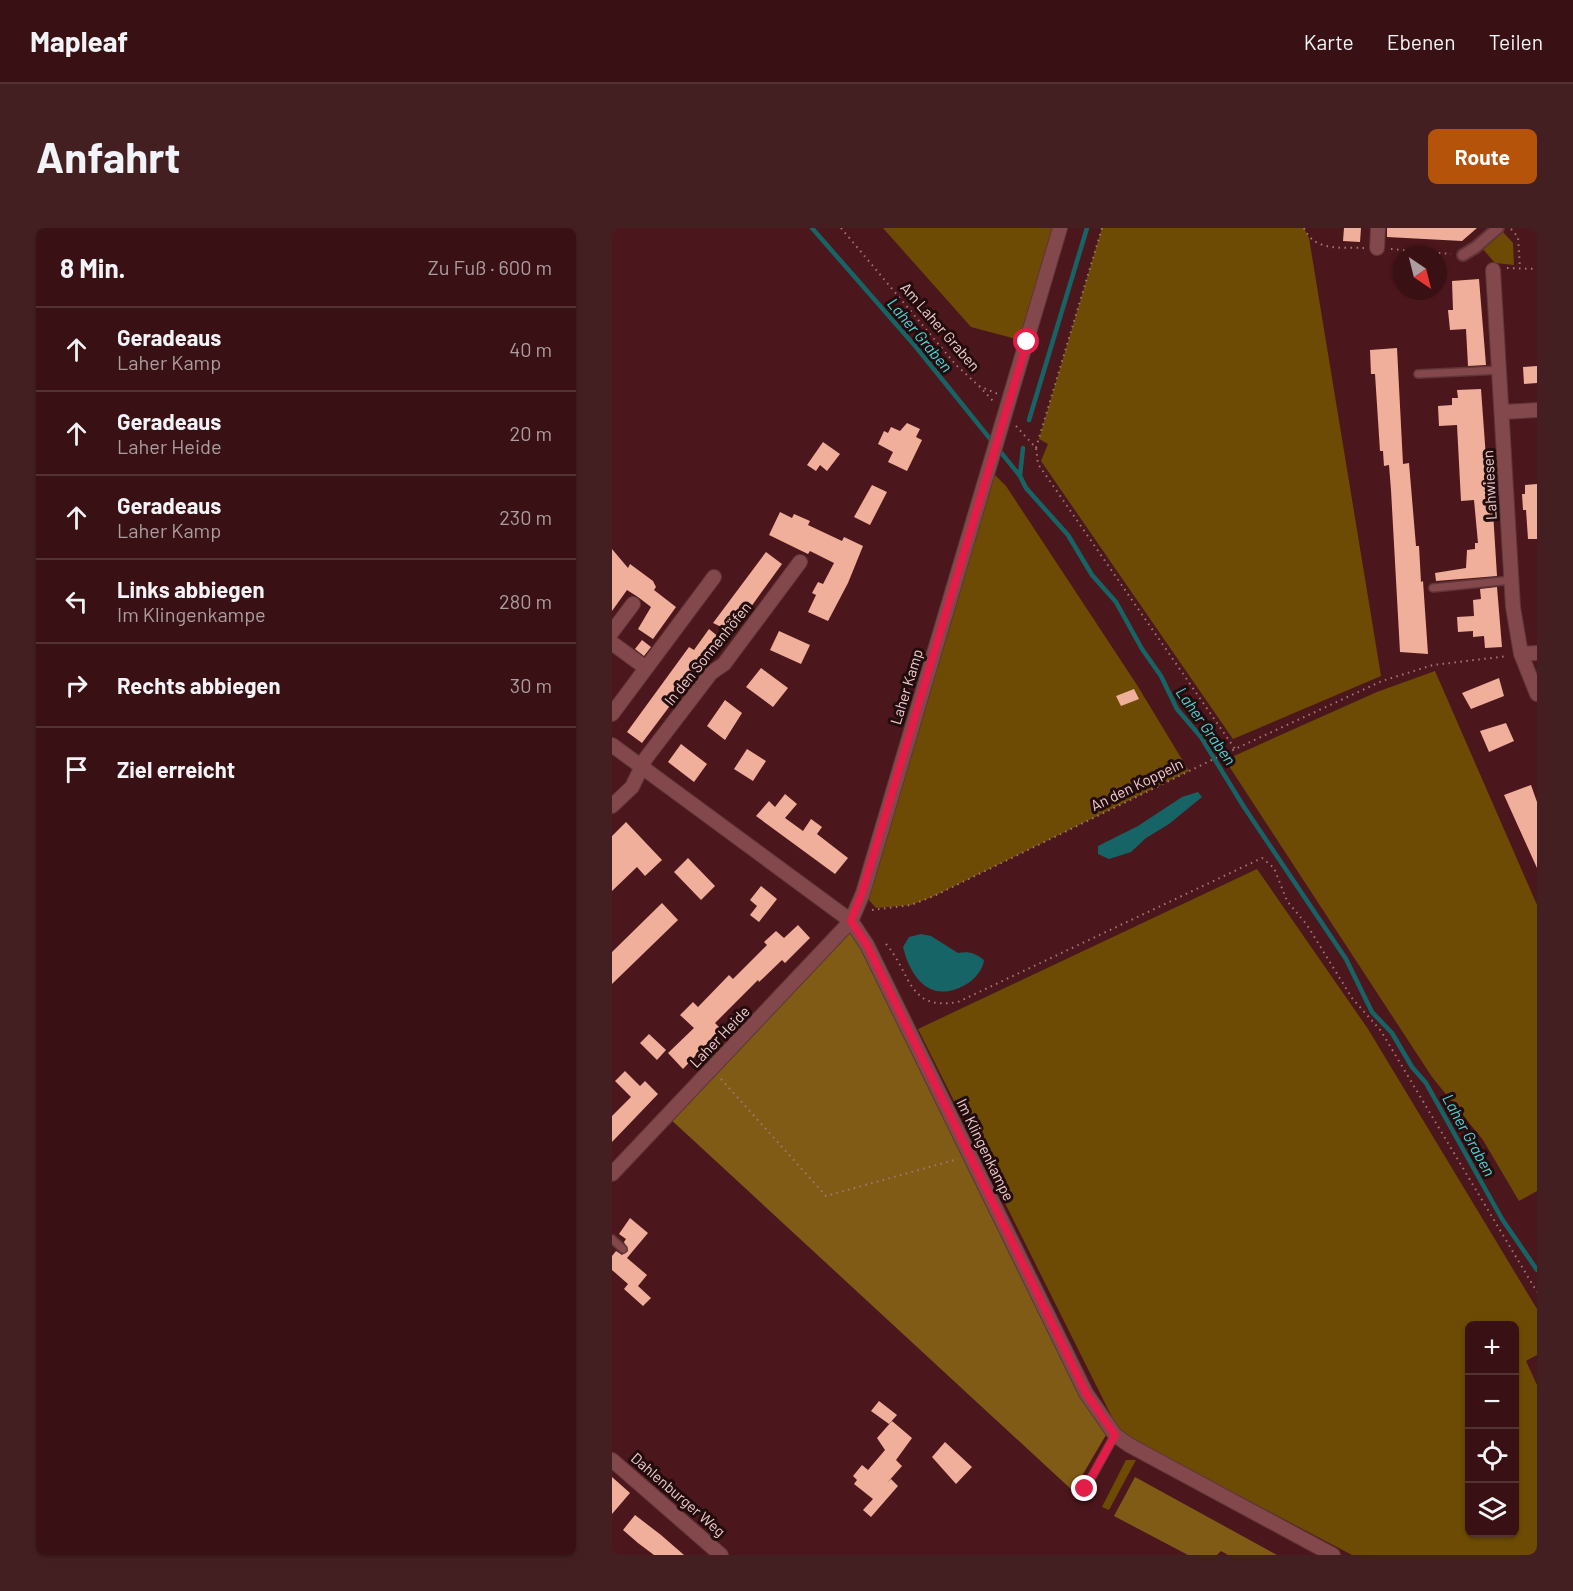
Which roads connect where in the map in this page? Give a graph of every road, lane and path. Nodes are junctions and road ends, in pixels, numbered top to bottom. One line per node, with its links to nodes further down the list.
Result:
1 (841, 228): 15 (path, Am Laher Graben)
2 (1060, 228): 16 (street)
3 (1102, 228): 20 (path)
4 (1304, 228): 8 (path)
5 (1378, 228): 8 (street)
6 (1498, 228): 9 (street)
7 (1510, 228): 10 (path)
8 (1377, 248): 9 (path)
9 (1463, 255)
10 (1520, 268): 11 (path); 12 (path)
11 (1498, 269): 13 (street, Lahwiesen)
12 (1537, 269)
13 (1500, 370): 14 (lane); 18 (street, Lahwiesen)
14 (1418, 374)
15 (980, 386): 16 (path, Am Laher Graben); 19 (path)
16 (1010, 398): 19 (street)
17 (1537, 410): 18 (street)
18 (1503, 412): 23 (street, Lahwiesen)
19 (1005, 414): 20 (path); 37 (street, Laher Kamp)
20 (1036, 448): 34 (path)
21 (800, 562): 35 (street, In den Sonnenhöfen)
22 (714, 577): 30 (street)
23 (1512, 580): 24 (lane); 29 (street, Lahwiesen)
24 (1433, 588)
25 (633, 604): 26 (street)
26 (612, 632)
27 (612, 643): 30 (street)
28 (1537, 653): 29 (street)
29 (1521, 654): 31 (street, Lahwiesen); 34 (path, An den Koppeln)
30 (646, 668): 32 (street)
31 (1537, 694)
32 (612, 714)
33 (612, 745): 35 (street, Im Klingenkampe)
34 (1234, 749): 37 (path, An den Koppeln)
35 (642, 767): 36 (street, In den Sonnenhöfen); 37 (street, Im Klingenkampe)
36 (612, 806)
37 (851, 921): 39 (street, Laher Heide); 40 (street, Im Klingenkampe)
38 (886, 944): 44 (path)
39 (712, 1069): 40 (path); 41 (street, Laher Heide)
40 (969, 1155): 45 (street, Im Klingenkampe)
41 (612, 1174)
42 (612, 1239): 43 (lane)
43 (623, 1249)
44 (1537, 1292)
45 (1115, 1435): 47 (lane); 49 (street, Im Klingenkampe)
46 (612, 1460): 48 (street, Dahlenburger Weg)
47 (1085, 1489)
48 (721, 1555)
49 (1333, 1555)

